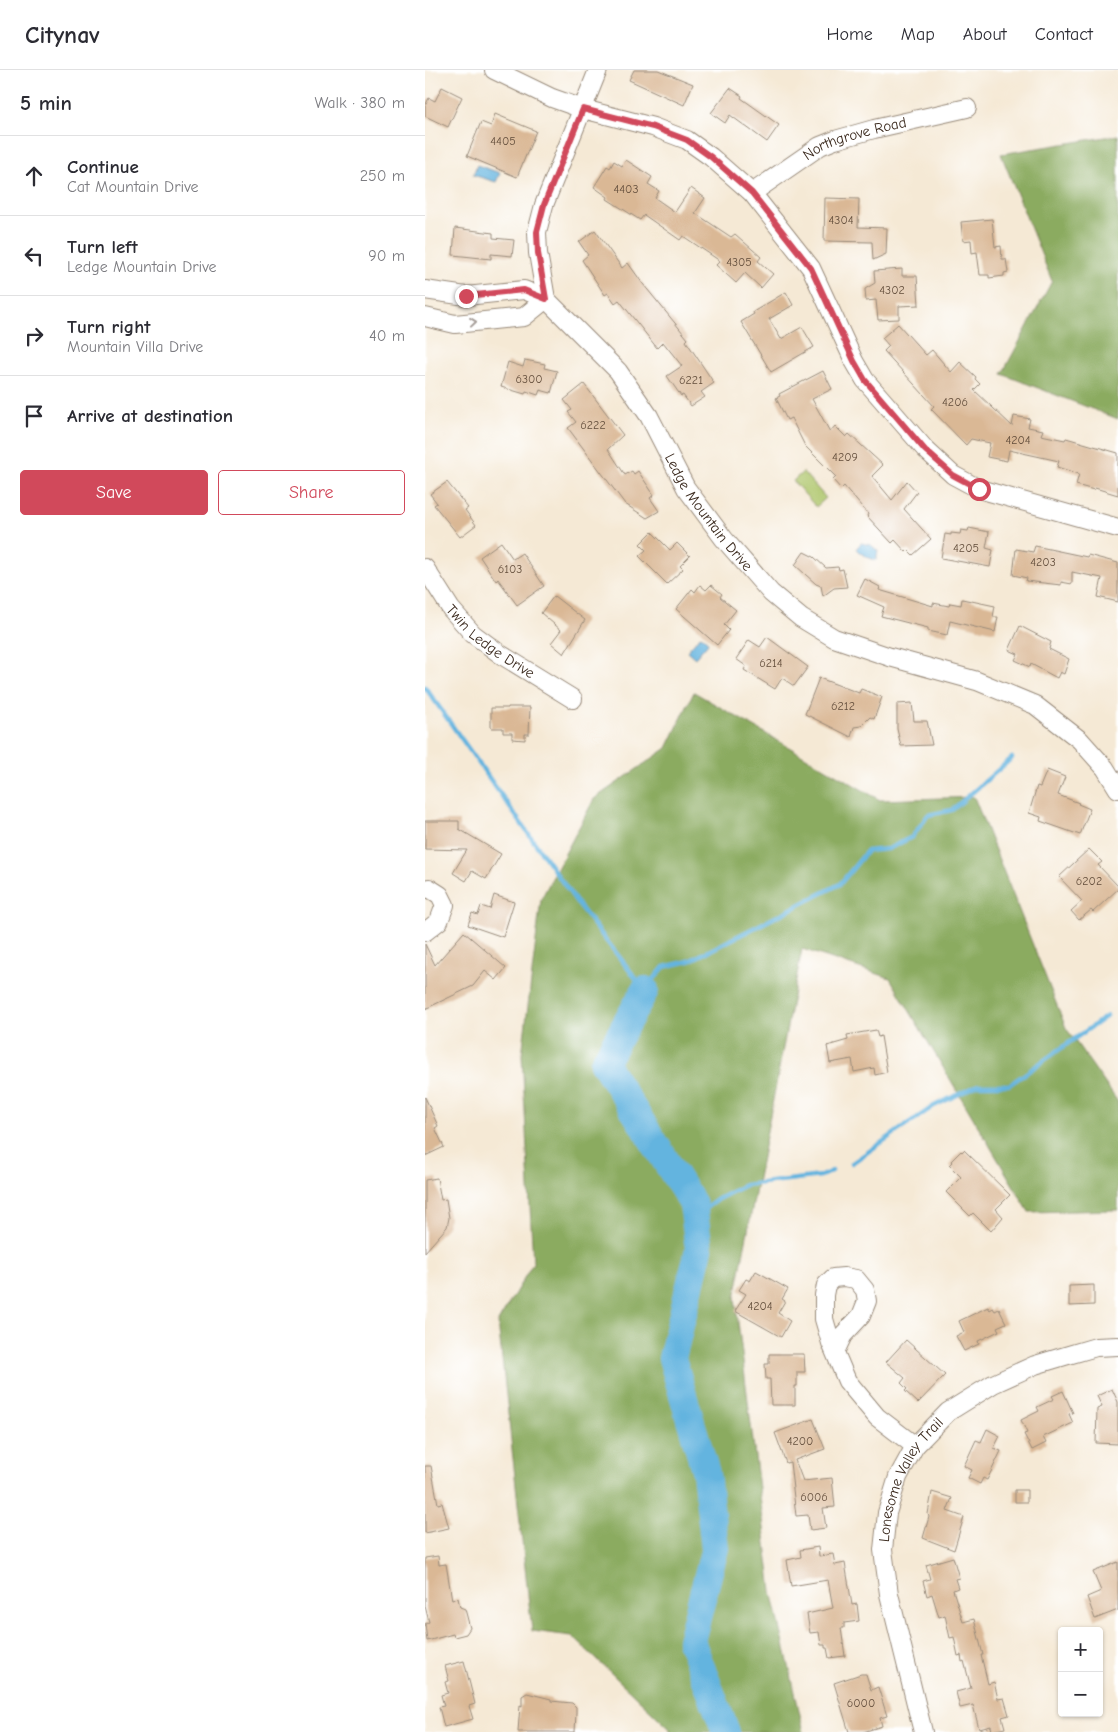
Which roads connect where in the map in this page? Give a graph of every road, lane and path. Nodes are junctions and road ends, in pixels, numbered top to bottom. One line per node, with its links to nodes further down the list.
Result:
1 (494, 70): 4 (street)
2 (598, 70): 4 (street)
3 (967, 108): 5 (street, Northgrove Road)
4 (583, 109): 5 (street); 7 (street)
5 (752, 193): 9 (street)
6 (425, 290): 7 (street)
7 (546, 299): 8 (street, one-way to 7); 12 (street, Ledge Mountain Drive)
8 (425, 317)
9 (1118, 528)
10 (425, 568): 11 (street, Twin Ledge Drive)
11 (573, 699)
12 (1118, 789)
13 (425, 889): 14 (street)
14 (425, 932)
15 (1118, 1346): 17 (street, Lonesome Valley Trail)
16 (835, 1352): 17 (street)
17 (915, 1446): 18 (street, Lonesome Valley Trail)
18 (923, 1732)

